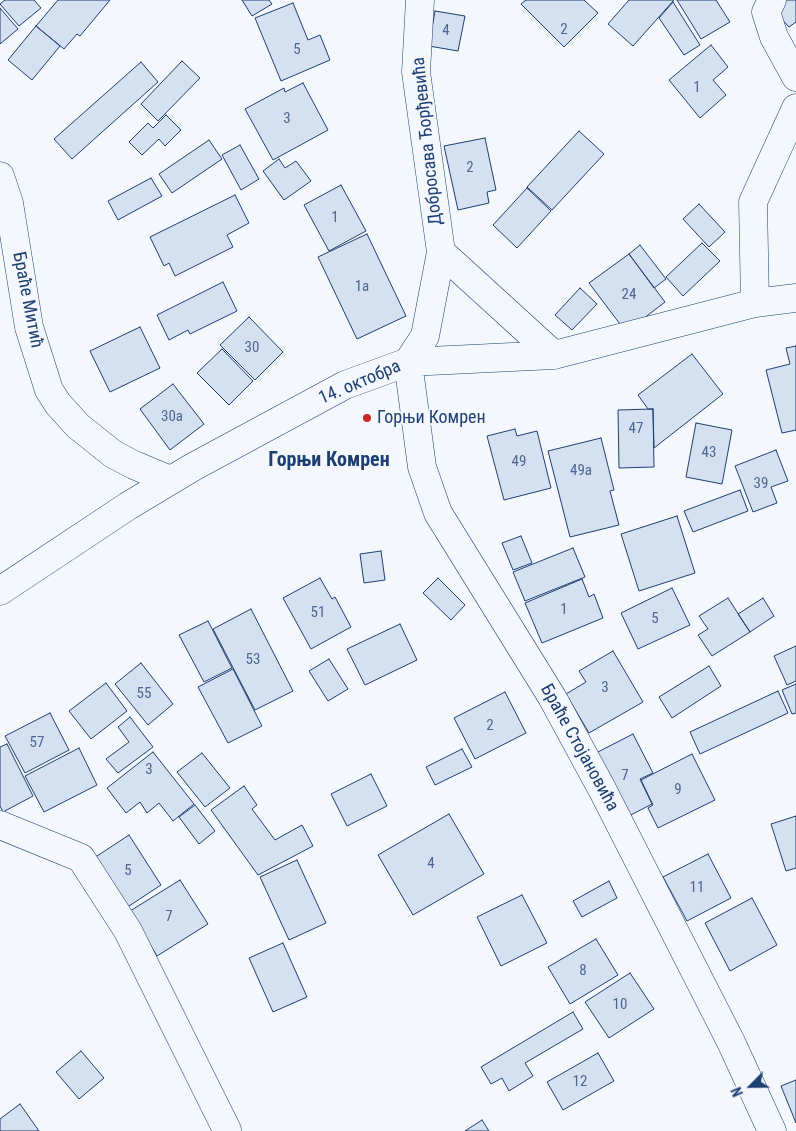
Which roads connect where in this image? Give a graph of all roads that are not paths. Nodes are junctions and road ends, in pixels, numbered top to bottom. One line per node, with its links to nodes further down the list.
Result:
1 (420, 0): 6 (street, Добросава Ђорђевића)
2 (772, 0): 3 (street)
3 (796, 78)
4 (796, 108): 8 (street)
5 (0, 176): 11 (street, Браће Митић)
6 (441, 252): 9 (street); 10 (street, Добросава Ђорђевића)
7 (796, 298): 8 (street, 14. октобра)
8 (756, 303): 9 (street, 14. октобра)
9 (554, 355): 10 (street, 14. октобра)
10 (408, 362): 11 (street, 14. октобра); 15 (street, Браће Стојановића)
11 (170, 480): 12 (street, 14. октобра)
12 (0, 591)
13 (0, 825): 14 (street)
14 (227, 1130)
15 (772, 1131)

